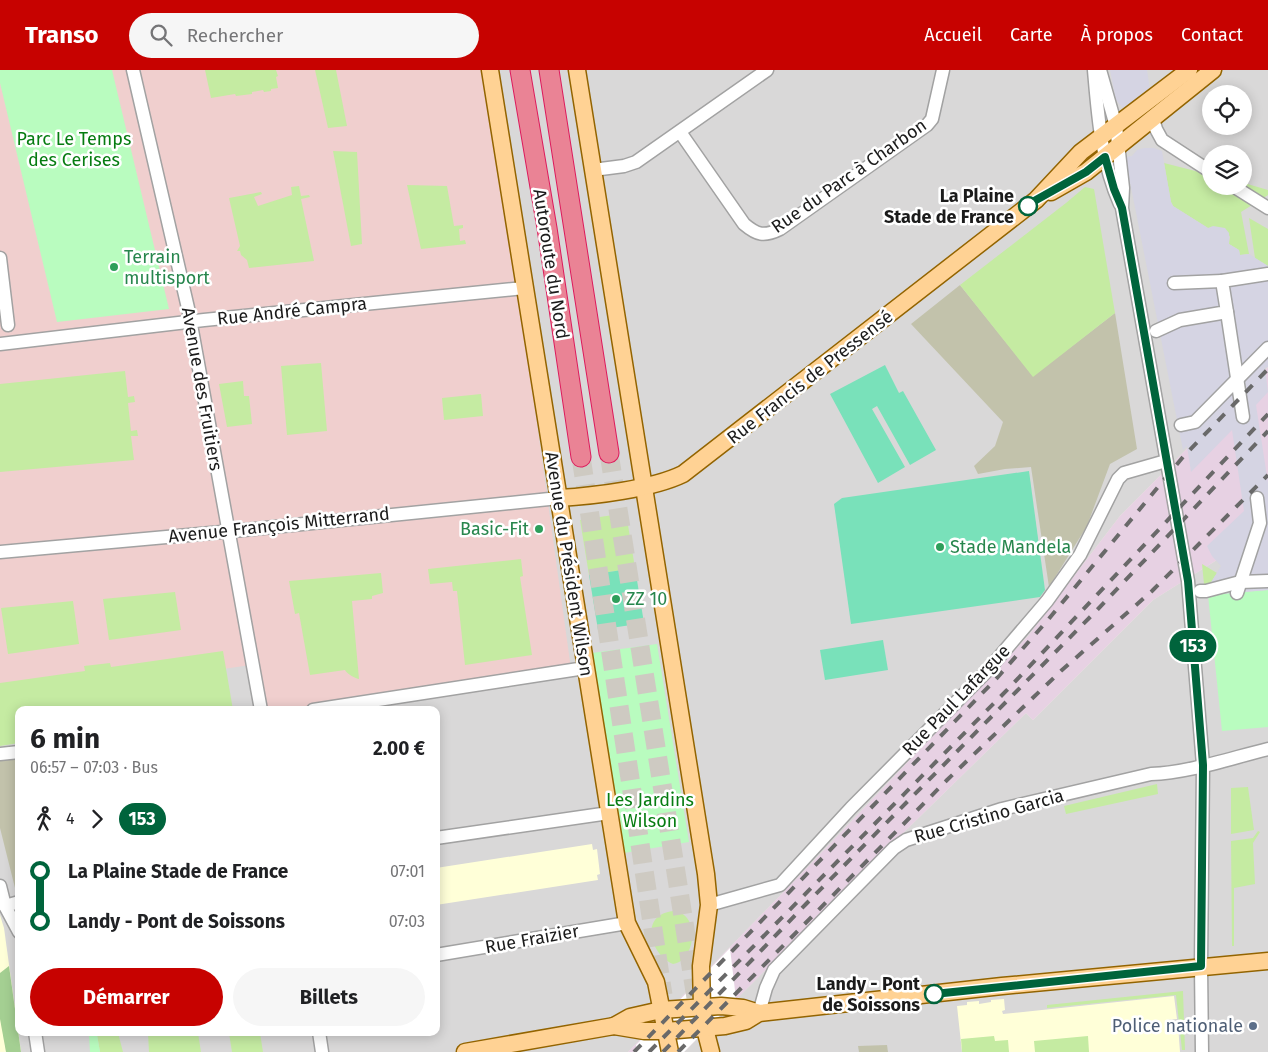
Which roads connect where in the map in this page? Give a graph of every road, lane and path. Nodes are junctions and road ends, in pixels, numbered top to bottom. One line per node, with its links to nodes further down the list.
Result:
1 (133, 70): 30 (street, Avenue des Fruitiers)
2 (490, 70): 28 (main road, Avenue du Président Wilson)
3 (520, 70): 39 (highway, Autoroute du Nord)
4 (549, 70): 38 (highway, Autoroute du Nord)
5 (577, 70): 19 (main road)
6 (767, 70): 14 (street)
7 (1094, 70): 15 (street)
8 (1100, 70): 13 (street)
9 (1189, 70): 13 (main road, Rue Francis de Pressensé)
10 (1213, 70): 12 (main road, Rue Francis de Pressensé)
11 (943, 71): 14 (street, Rue du Parc à Charbon)
12 (1153, 119): 16 (main road, Rue Francis de Pressensé); 18 (street)
13 (1116, 126): 15 (main road, Rue Francis de Pressensé); 16 (street)
14 (680, 132): 19 (street)
15 (1101, 137): 17 (street); 21 (main road, Rue Francis de Pressensé)
16 (1118, 147): 17 (main road, Rue Francis de Pressensé); 22 (street)
17 (1105, 157): 21 (main road, Rue Francis de Pressensé); 22 (street)
18 (1202, 166)
19 (593, 170): 41 (main road)
20 (1247, 195): 23 (street)
21 (1036, 200): 41 (main road, Rue Francis de Pressensé)
22 (1122, 208): 40 (street)
23 (1268, 208)
24 (0, 258): 31 (street)
25 (1268, 274): 26 (street)
26 (1222, 281): 27 (street); 29 (street)
27 (1174, 283)
28 (524, 288): 30 (street, Rue André Campra); 42 (main road, Avenue du Président Wilson)
29 (1227, 312): 32 (street); 35 (street)
30 (190, 322): 33 (street, Rue André Campra); 44 (street, Avenue des Fruitiers)
31 (8, 325)
32 (1156, 331)
33 (0, 344)
34 (1268, 348): 35 (street)
35 (1238, 379): 36 (street); 37 (street)
36 (1243, 417)
37 (1181, 425)
38 (609, 453)
39 (581, 457)
40 (1166, 461): 55 (street); 60 (street, Rue Paul Lafargue)
41 (644, 485): 42 (main road, Rue Francis de Pressensé); 60 (main road)
42 (559, 498): 44 (street, Avenue François Mitterrand); 49 (main road, Avenue du Président Wilson)
43 (1257, 498): 47 (street)
44 (228, 532): 45 (street, Avenue François Mitterrand); 50 (street, Avenue des Fruitiers)
45 (0, 552)
46 (1268, 581): 47 (street)
47 (1238, 587): 48 (street)
48 (1200, 591)
49 (586, 668): 51 (street); 56 (main road, Avenue du Président Wilson)
50 (260, 706)
51 (339, 706)
52 (1268, 749): 55 (street, Rue Cristino Garcia)
53 (15, 752): 54 (street)
54 (0, 754)
55 (1203, 765): 66 (street); 69 (street, Rue Cristino Garcia)
56 (609, 812): 57 (street); 62 (main road, Avenue du Président Wilson)
57 (440, 837)
58 (0, 886): 61 (street)
59 (15, 903): 61 (street)
60 (709, 905): 67 (main road)
61 (5, 906): 63 (street)
62 (627, 923): 64 (street, Rue Fraizier); 68 (main road, Avenue du Président Wilson)
63 (15, 925)
64 (440, 954)
65 (1268, 961): 66 (main road)
66 (1201, 966): 69 (main road); 80 (street)
67 (702, 1007): 68 (main road); 69 (main road); 71 (main road)
68 (661, 1010): 70 (main road); 72 (main road, Avenue du Président Wilson)
69 (759, 1013): 71 (main road)
70 (614, 1026): 72 (main road); 77 (main road)
71 (705, 1029): 72 (main road); 79 (main road)
72 (666, 1031): 78 (main road, Avenue du Président Wilson)
73 (36, 1036): 75 (street)
74 (320, 1036): 76 (street)
75 (38, 1052)
76 (322, 1052)
77 (465, 1052)
78 (670, 1052)
79 (711, 1052)
80 (1202, 1052)

